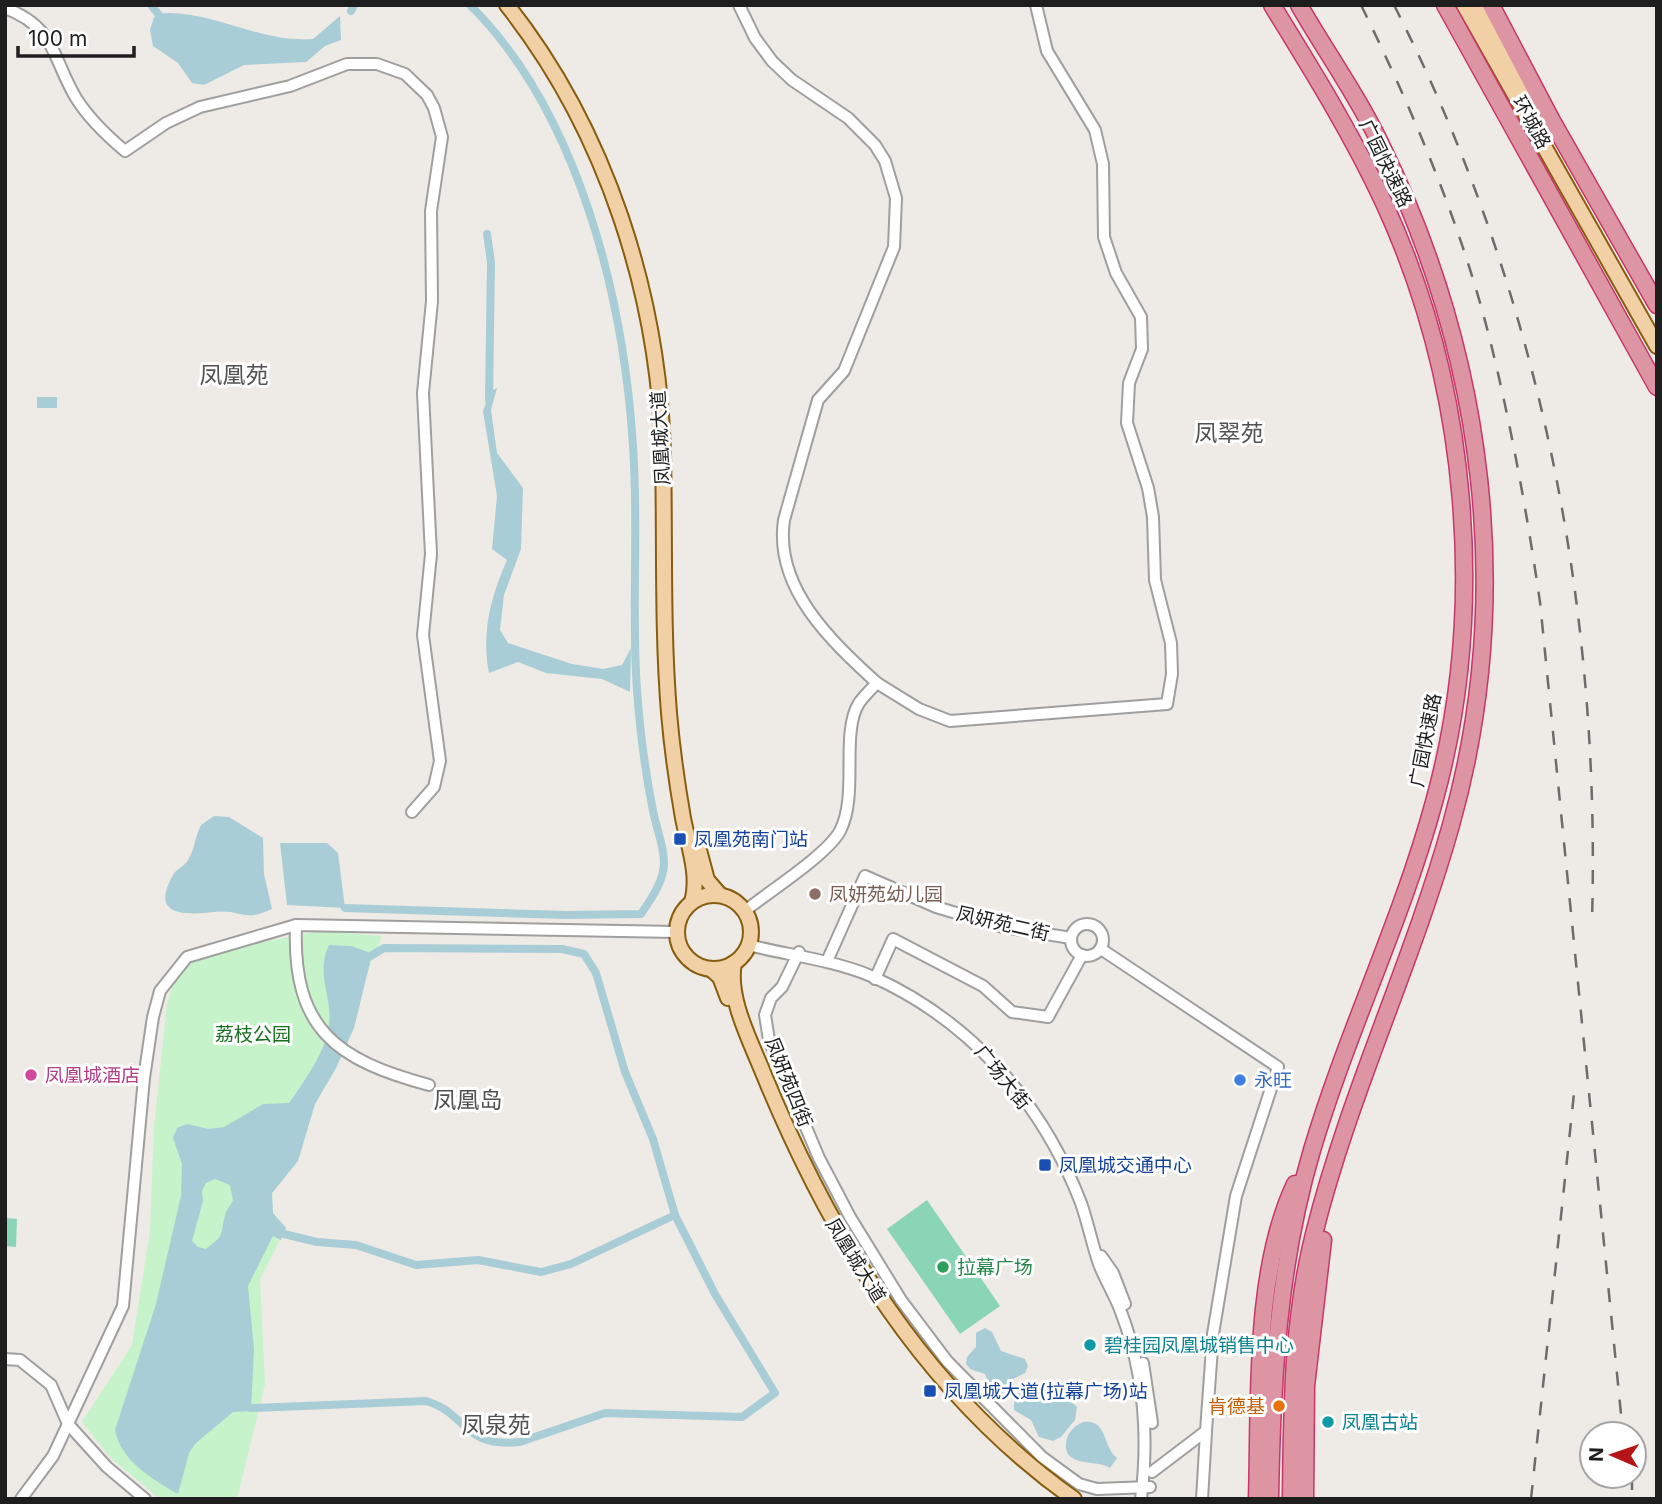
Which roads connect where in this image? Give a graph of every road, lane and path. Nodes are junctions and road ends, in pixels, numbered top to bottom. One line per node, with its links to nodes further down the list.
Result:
1 (507, 5): 20 (main road, 凤凰城大道)
2 (519, 5): 19 (main road, 凤凰城大道)
3 (739, 5): 17 (street)
4 (1036, 5): 17 (street)
5 (1272, 5): 35 (highway, 广园快速路)
6 (1299, 5): 36 (highway, 广园快速路)
7 (1445, 5): 16 (highway)
8 (1464, 5): 12 (main road, 环城路)
9 (1479, 5): 12 (main road, 环城路)
10 (1491, 5): 13 (highway)
11 (5, 8): 18 (street)
12 (1602, 239): 14 (main road); 15 (main road)
13 (1657, 305)
14 (1657, 328)
15 (1657, 346)
16 (1657, 387)
17 (877, 683): 21 (street)
18 (412, 812)
19 (720, 895): 20 (main road); 21 (main road)
20 (692, 902): 23 (main road)
21 (745, 911): 25 (main road)
22 (296, 925): 23 (street); 34 (street); 39 (street)
23 (677, 932): 32 (main road)
24 (1071, 938): 26 (street); 28 (street); 29 (street, 凤妍苑二街)
25 (749, 943): 27 (street, 广场大街); 30 (main road)
26 (1101, 949): 28 (street); 40 (street)
27 (797, 955): 29 (street, 广场大街); 31 (street, 广场大街); 42 (street, 凤妍苑四街)
28 (1082, 955): 33 (street)
29 (828, 959): 31 (street, 广场大街)
30 (734, 963): 32 (main road); 46 (main road, 凤凰城大道)
31 (844, 967): 33 (street, 广场大街)
32 (712, 970): 45 (main road, 凤凰城大道)
33 (876, 979): 37 (street, 广场大街)
34 (429, 1085)
35 (1313, 1147): 50 (highway); 51 (highway, 广园快速路)
36 (1328, 1183): 52 (highway, 广园快速路); 53 (highway)
37 (1096, 1247): 41 (street, 广场大街); 42 (street, 广场大街)
38 (5, 1359): 39 (street)
39 (68, 1424): 43 (street); 44 (street)
40 (1206, 1431): 41 (street); 49 (street)
41 (1152, 1472): 42 (street, 广场大街)
42 (1146, 1486): 47 (street, 广场大街); 48 (street)
43 (21, 1499)
44 (145, 1499)
45 (1059, 1499)
46 (1073, 1499)
47 (1140, 1499)
48 (1148, 1499)
49 (1202, 1499)
50 (1257, 1499)
51 (1269, 1499)
52 (1291, 1499)
53 (1305, 1499)

